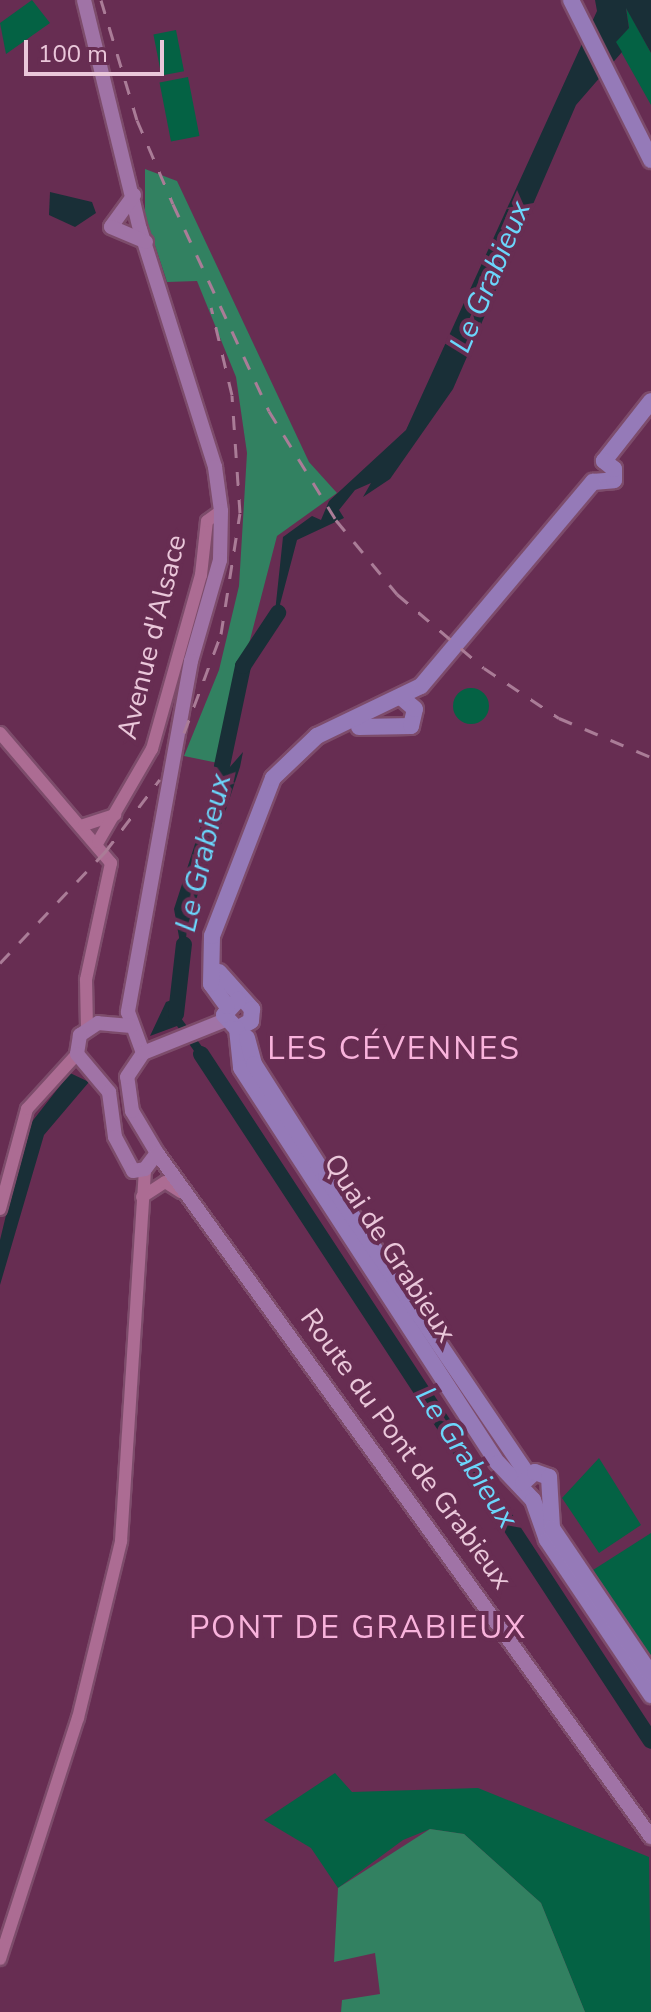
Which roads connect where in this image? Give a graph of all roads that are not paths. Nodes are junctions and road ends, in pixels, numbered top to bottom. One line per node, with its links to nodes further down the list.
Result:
1 (84, 0): 4 (main road, Avenue d'Alsace)
2 (571, 0): 3 (main road)
3 (651, 160)
4 (130, 211): 5 (main road, Avenue d'Alsace); 5 (main road, Avenue d'Alsace)
5 (138, 236): 9 (main road, Avenue d'Alsace)
6 (651, 401): 8 (main road)
7 (651, 414): 8 (main road)
8 (608, 463): 10 (main road)
9 (221, 511): 13 (street, Avenue d'Alsace); 17 (main road)
10 (408, 702): 11 (main road); 11 (main road)
11 (388, 716): 16 (main road, Quai de Grabieux)
12 (0, 733): 14 (street)
13 (115, 815): 14 (street); 15 (street, Avenue d'Alsace)
14 (84, 825): 15 (street)
15 (98, 842): 18 (street)
16 (232, 1017): 19 (main road); 25 (main road, Quai de Grabieux)
17 (126, 1020): 18 (main road); 19 (main road)
18 (92, 1026): 20 (main road)
19 (143, 1049): 21 (main road)
20 (77, 1054): 21 (main road); 23 (street)
21 (147, 1164): 22 (street); 24 (main road, Route du Pont de Grabieux)
22 (142, 1194): 24 (street); 30 (street)
23 (0, 1209)
24 (220, 1235): 29 (main road, Route du Pont de Grabieux)
25 (525, 1480): 26 (main road, Quai de Grabieux); 26 (main road, Quai de Grabieux)
26 (540, 1499): 27 (main road, Quai de Grabieux); 28 (main road, Quai de Grabieux)
27 (651, 1674)
28 (651, 1695)
29 (651, 1837)
30 (0, 1959)

